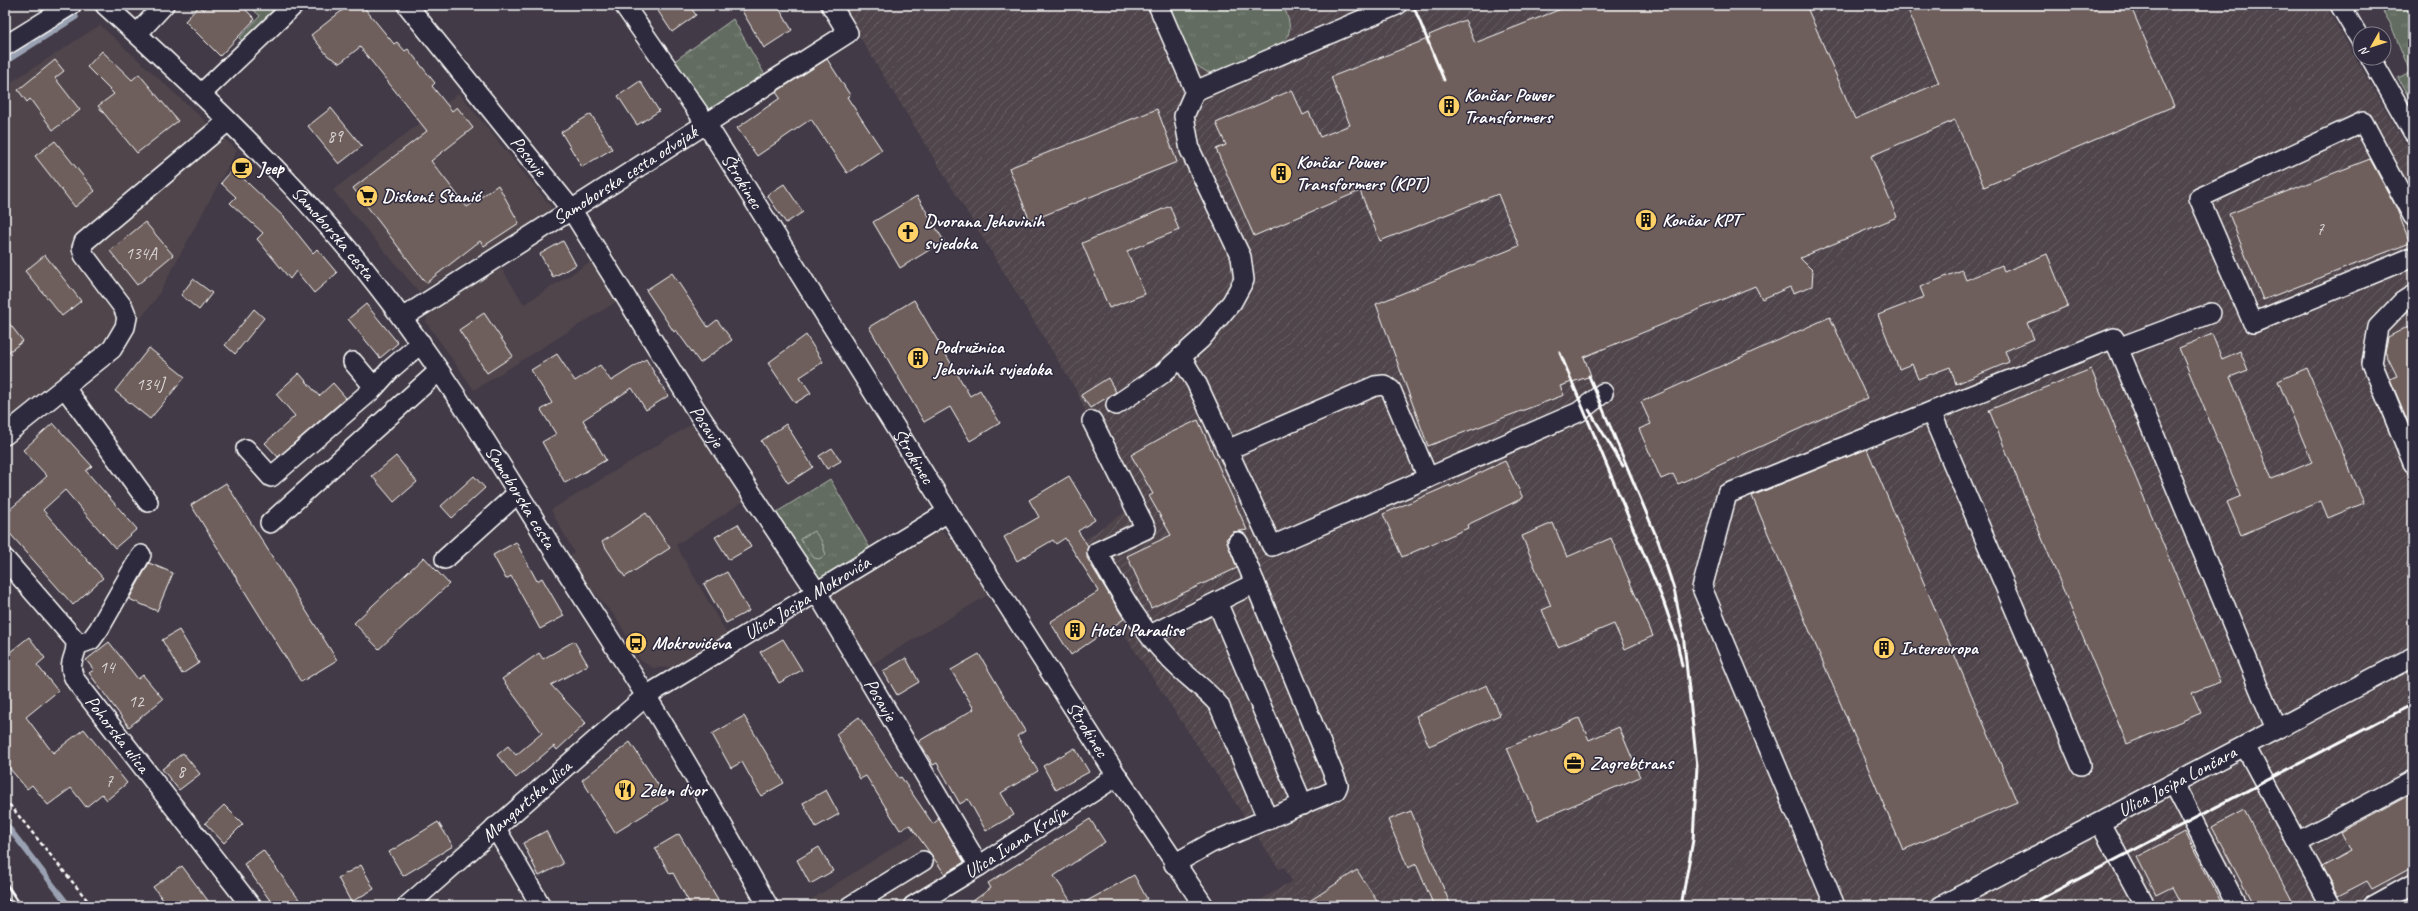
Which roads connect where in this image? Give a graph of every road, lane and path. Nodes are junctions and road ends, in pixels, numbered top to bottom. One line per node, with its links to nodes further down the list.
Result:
1 (71, 5): 13 (street)
2 (105, 5): 12 (street, Samoborska cesta)
3 (164, 5): 12 (street)
4 (294, 5): 16 (street)
5 (407, 5): 20 (street, Posavje)
6 (624, 5): 18 (street, Štrokinec)
7 (831, 5): 18 (street, Samoborska cesta odvojak)
8 (1158, 5): 15 (street)
9 (1397, 5): 15 (street)
10 (2340, 5): 11 (street)
11 (2352, 26)
12 (137, 34): 16 (street, Samoborska cesta)
13 (5, 46)
14 (2376, 66): 19 (street)
15 (1195, 91): 28 (street)
16 (202, 93): 17 (street, Samoborska cesta)
17 (228, 121): 25 (street, Samoborska cesta); 32 (street)
18 (707, 125): 20 (street, Samoborska cesta odvojak); 44 (street, Štrokinec)
19 (2413, 132)
20 (571, 208): 25 (street, Samoborska cesta odvojak); 51 (street, Posavje)
21 (2413, 216): 22 (street)
22 (2413, 256)
23 (2413, 296): 40 (street)
24 (2211, 313): 27 (street)
25 (402, 318): 26 (street, Samoborska cesta)
26 (421, 343): 30 (street, Samoborska cesta); 31 (street)
27 (2118, 348): 35 (street); 57 (street)
28 (1181, 357): 34 (street); 39 (street)
29 (353, 362): 31 (street)
30 (439, 371): 42 (street, Samoborska cesta); 45 (street)
31 (374, 387): 38 (street)
32 (65, 388): 37 (street); 43 (street)
33 (1603, 393): 41 (street)
34 (1116, 405)
35 (1931, 412): 59 (street); 81 (street)
36 (1092, 421): 53 (street)
37 (5, 434)
38 (246, 449)
39 (1227, 450): 41 (street); 41 (street)
40 (2413, 463)
41 (1428, 478)
42 (518, 493): 48 (street); 56 (street, Samoborska cesta)
43 (148, 502)
44 (948, 512): 51 (street, Ulica Josipa Mokrovića); 60 (street, Štrokinec)
45 (270, 523)
46 (1238, 542): 50 (street)
47 (141, 555): 54 (street)
48 (445, 558)
49 (5, 559): 54 (street)
50 (1255, 583): 52 (street); 64 (street)
51 (816, 591): 56 (street, Ulica Josipa Mokrovića); 71 (street, Posavje)
52 (1217, 602): 53 (street); 64 (street)
53 (1150, 635): 65 (street)
54 (77, 645): 74 (street, Pohorska ulica)
55 (2413, 657): 57 (street, Ulica Josipa Lončara)
56 (646, 696): 67 (street, Mangartska ulica); 77 (street, Samoborska cesta)
57 (2276, 729): 58 (street, Ulica Josipa Lončara)
58 (2245, 746): 62 (street, Ulica Josipa Lončara); 68 (street)
59 (2081, 765)
60 (1117, 776): 70 (street, Štrokinec); 71 (street, Ulica Ivana Kralja)
61 (2413, 780): 68 (street)
62 (2174, 784): 66 (street, Ulica Josipa Lončara); 84 (street)
63 (5, 799): 73 (path)
64 (1303, 805): 65 (street)
65 (1268, 820): 70 (street)
66 (2100, 823): 82 (street, Ulica Josipa Lončara); 83 (street)
67 (495, 827): 75 (street, Mangartska ulica); 76 (street)
68 (2296, 842): 85 (street)
69 (923, 861): 78 (street)
70 (1174, 864): 80 (street, Štrokinec)
71 (979, 866): 79 (street, Ulica Ivana Kralja)
72 (2413, 884): 86 (street)
73 (92, 906)
74 (250, 906)
75 (406, 906)
76 (541, 906)
77 (768, 906)
78 (850, 906)
79 (913, 906)
80 (1204, 906)
81 (1835, 906)
82 (1941, 906)
83 (2145, 906)
84 (2237, 906)
85 (2331, 906)
86 (2373, 906)

